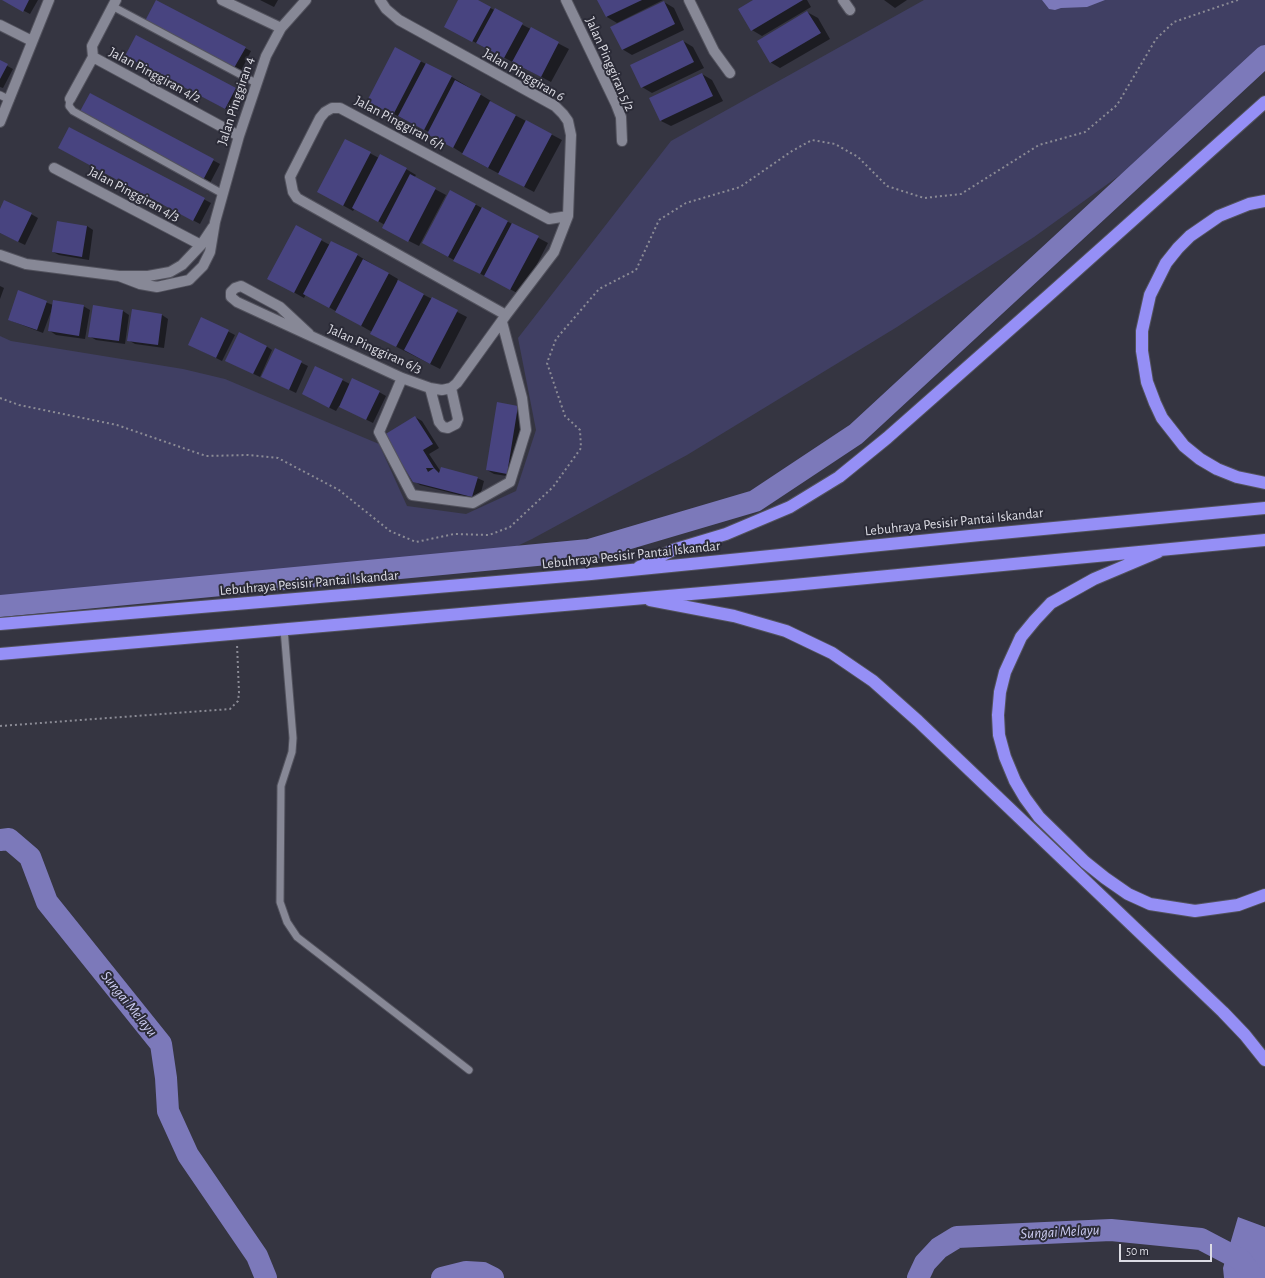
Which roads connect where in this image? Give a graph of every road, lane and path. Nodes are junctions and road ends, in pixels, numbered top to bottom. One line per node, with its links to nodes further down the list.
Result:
1 (49, 0): 13 (street)
2 (222, 0): 12 (street)
3 (306, 0): 12 (street, Jalan Pinggiran 4)
4 (380, 0): 27 (street, Jalan Pinggiran 6)
5 (566, 0): 23 (street, Jalan Pinggiran 5/2)
6 (689, 0): 15 (street)
7 (843, 0): 10 (street)
8 (1238, 0): 37 (path)
9 (114, 3): 14 (street, Jalan Pinggiran 4/2); 16 (lane)
10 (850, 10)
11 (0, 25): 13 (street)
12 (281, 28): 16 (street, Jalan Pinggiran 4)
13 (32, 41): 19 (street)
14 (93, 57): 18 (street); 22 (street, Jalan Pinggiran 4/2)
15 (730, 73)
16 (256, 83): 22 (street, Jalan Pinggiran 4)
17 (0, 95): 19 (lane)
18 (70, 99): 25 (lane)
19 (10, 100): 21 (street)
20 (1265, 102): 42 (highway)
21 (0, 122)
22 (239, 136): 25 (street, Jalan Pinggiran 4)
23 (622, 141)
24 (54, 168): 29 (street, Jalan Pinggiran 4/3)
25 (223, 194): 28 (street, Jalan Pinggiran 4)
26 (1265, 201): 38 (highway)
27 (568, 216): 32 (street, Jalan Pinggiran 6); 32 (street, Jalan Pinggiran 6/1)
28 (215, 222): 29 (street, Jalan Pinggiran 4); 31 (street, Jalan Pinggiran 4)
29 (201, 245): 31 (street, Jalan Pinggiran 4)
30 (0, 255): 31 (street, Jalan Pinggiran 4)
31 (119, 276)
32 (504, 318): 34 (street); 35 (street, Jalan Pinggiran 6)
33 (309, 334): 33 (street, Jalan Pinggiran 6/3); 34 (street, Jalan Pinggiran 6/3)
34 (402, 378): 36 (street, Jalan Pinggiran 6/3)
35 (454, 386): 36 (street, Jalan Pinggiran 6/3); 36 (street, Jalan Pinggiran 6/3)
36 (430, 388)
37 (0, 398)
38 (1265, 483)
39 (1265, 508): 42 (highway, Lebuhraya Pesisir Pantai Iskandar)
40 (1265, 540): 41 (highway)
41 (1166, 548): 43 (highway); 49 (highway)
42 (635, 570): 44 (highway, Lebuhraya Pesisir Pantai Iskandar)
43 (637, 597): 45 (highway); 50 (highway)
44 (0, 624)
45 (284, 629): 46 (highway); 51 (lane)
46 (237, 633): 47 (highway); 48 (path)
47 (0, 654)
48 (0, 726)
49 (1265, 895)
50 (1265, 1060)
51 (469, 1070)

